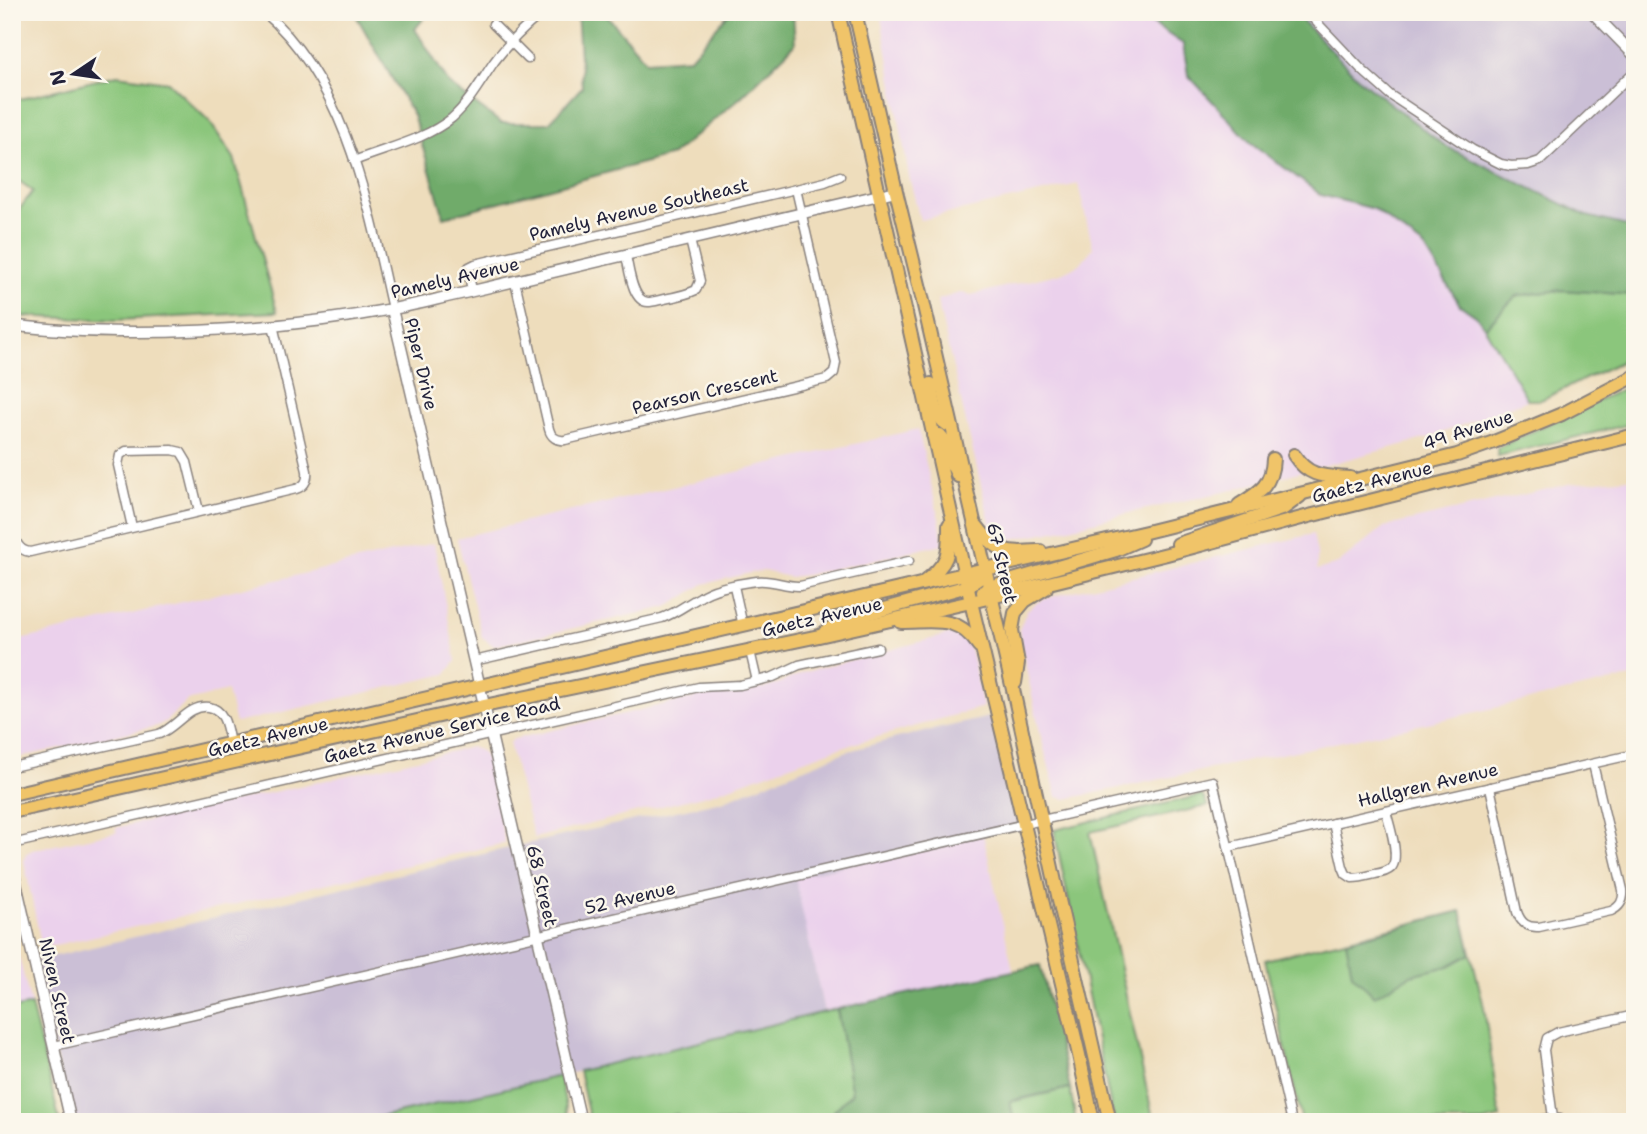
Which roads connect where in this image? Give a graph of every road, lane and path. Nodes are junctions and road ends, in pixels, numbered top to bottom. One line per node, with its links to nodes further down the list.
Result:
1 (264, 12): 12 (street, Piper Drive)
2 (543, 12): 8 (street)
3 (838, 12): 16 (main road)
4 (855, 12): 15 (main road, 67 Street)
5 (1307, 12): 11 (street)
6 (1592, 12): 9 (street)
7 (493, 24): 8 (street)
8 (511, 42): 10 (street); 12 (street)
9 (1635, 56)
10 (528, 59)
11 (1635, 71)
12 (354, 161): 22 (street, Piper Drive)
13 (840, 176): 14 (street, Pamely Avenue Southeast)
14 (796, 189): 17 (street, Pearson Crescent); 21 (street, Pamely Avenue Southeast)
15 (896, 191): 16 (street, Pamely Avenue); 27 (main road, 67 Street)
16 (880, 195): 17 (street, Pamely Avenue); 25 (main road)
17 (802, 214): 18 (street, Pamely Avenue); 20 (street, Pearson Crescent)
18 (690, 240): 19 (street, Pamely Avenue); 19 (street)
19 (626, 256): 20 (street, Pamely Avenue)
20 (515, 281): 21 (street, Pamely Avenue)
21 (472, 291): 22 (street, Pamely Avenue)
22 (392, 309): 24 (street, Pamely Avenue); 58 (street, Piper Drive)
23 (12, 325): 24 (street, Pamely Avenue)
24 (273, 325): 36 (street)
25 (911, 336): 27 (main road); 28 (main road)
26 (1635, 376): 32 (main road, 49 Avenue)
27 (951, 426): 33 (main road, 67 Street)
28 (933, 435): 33 (main road); 35 (main road)
29 (1634, 438): 43 (main road, Gaetz Avenue)
30 (1294, 455): 32 (main road)
31 (1273, 459): 37 (main road)
32 (1361, 478): 34 (main road, 49 Avenue)
33 (966, 488): 38 (main road, 67 Street)
34 (1303, 493): 37 (main road, Gaetz Avenue); 43 (main road)
35 (950, 508): 46 (main road); 48 (main road)
36 (199, 511): 40 (street); 40 (street)
37 (1230, 511): 41 (main road, Gaetz Avenue)
38 (974, 521): 42 (main road); 45 (main road, 67 Street)
39 (12, 526): 40 (street)
40 (132, 527)
41 (1166, 527): 42 (main road, Gaetz Avenue); 50 (main road)
42 (1075, 548): 45 (main road, Gaetz Avenue)
43 (1167, 554): 47 (main road, Gaetz Avenue)
44 (909, 561): 49 (street)
45 (985, 570): 46 (main road); 50 (main road, 67 Street)
46 (967, 580): 48 (main road, Gaetz Avenue); 51 (main road); 54 (main road)
47 (1054, 582): 50 (main road, Gaetz Avenue); 61 (main road)
48 (920, 585): 53 (main road, Gaetz Avenue)
49 (734, 586): 53 (street); 58 (street)
50 (990, 592): 51 (main road); 61 (main road, 67 Street)
51 (971, 602): 52 (main road, Gaetz Avenue); 57 (main road)
52 (880, 621): 54 (main road, Gaetz Avenue); 57 (main road)
53 (743, 626): 60 (main road, Gaetz Avenue)
54 (819, 636): 56 (main road, Gaetz Avenue)
55 (878, 648): 59 (street, Gaetz Avenue Service Road)
56 (750, 651): 59 (street); 62 (main road, Gaetz Avenue)
57 (984, 654): 74 (main road)
58 (474, 661): 60 (street, Piper Drive)
59 (757, 681): 63 (street, Gaetz Avenue Service Road)
60 (480, 688): 62 (street, Piper Drive); 64 (main road, Gaetz Avenue)
61 (1014, 694): 72 (main road, 67 Street)
62 (484, 706): 63 (street, 68 Street); 71 (main road, Gaetz Avenue)
63 (491, 735): 75 (street, Gaetz Avenue Service Road); 78 (street, 68 Street)
64 (230, 744): 67 (street); 69 (main road, Gaetz Avenue)
65 (1635, 754): 66 (street, Hallgren Avenue)
66 (1593, 764): 68 (street, Hallgren Avenue); 68 (street)
67 (12, 767)
68 (1490, 788): 70 (street, Hallgren Avenue)
69 (12, 794)
70 (1386, 811): 73 (street, Hallgren Avenue); 73 (street)
71 (12, 812)
72 (1042, 820): 74 (street, 52 Avenue); 76 (street, 52 Avenue); 85 (main road, 67 Street)
73 (1333, 823): 76 (street, Hallgren Avenue)
74 (1025, 824): 78 (street, 52 Avenue); 84 (main road)
75 (12, 844)
76 (1229, 847): 86 (street)
77 (12, 866): 80 (street, Niven Street)
78 (537, 936): 80 (street, 52 Avenue); 83 (street, 68 Street)
79 (1635, 1015): 81 (street)
80 (54, 1046): 82 (street, Niven Street)
81 (1553, 1118): 87 (street); 88 (street)
82 (71, 1122)
83 (581, 1122)
84 (1093, 1122)
85 (1110, 1122)
86 (1292, 1122)
87 (1524, 1122)
88 (1580, 1122)

